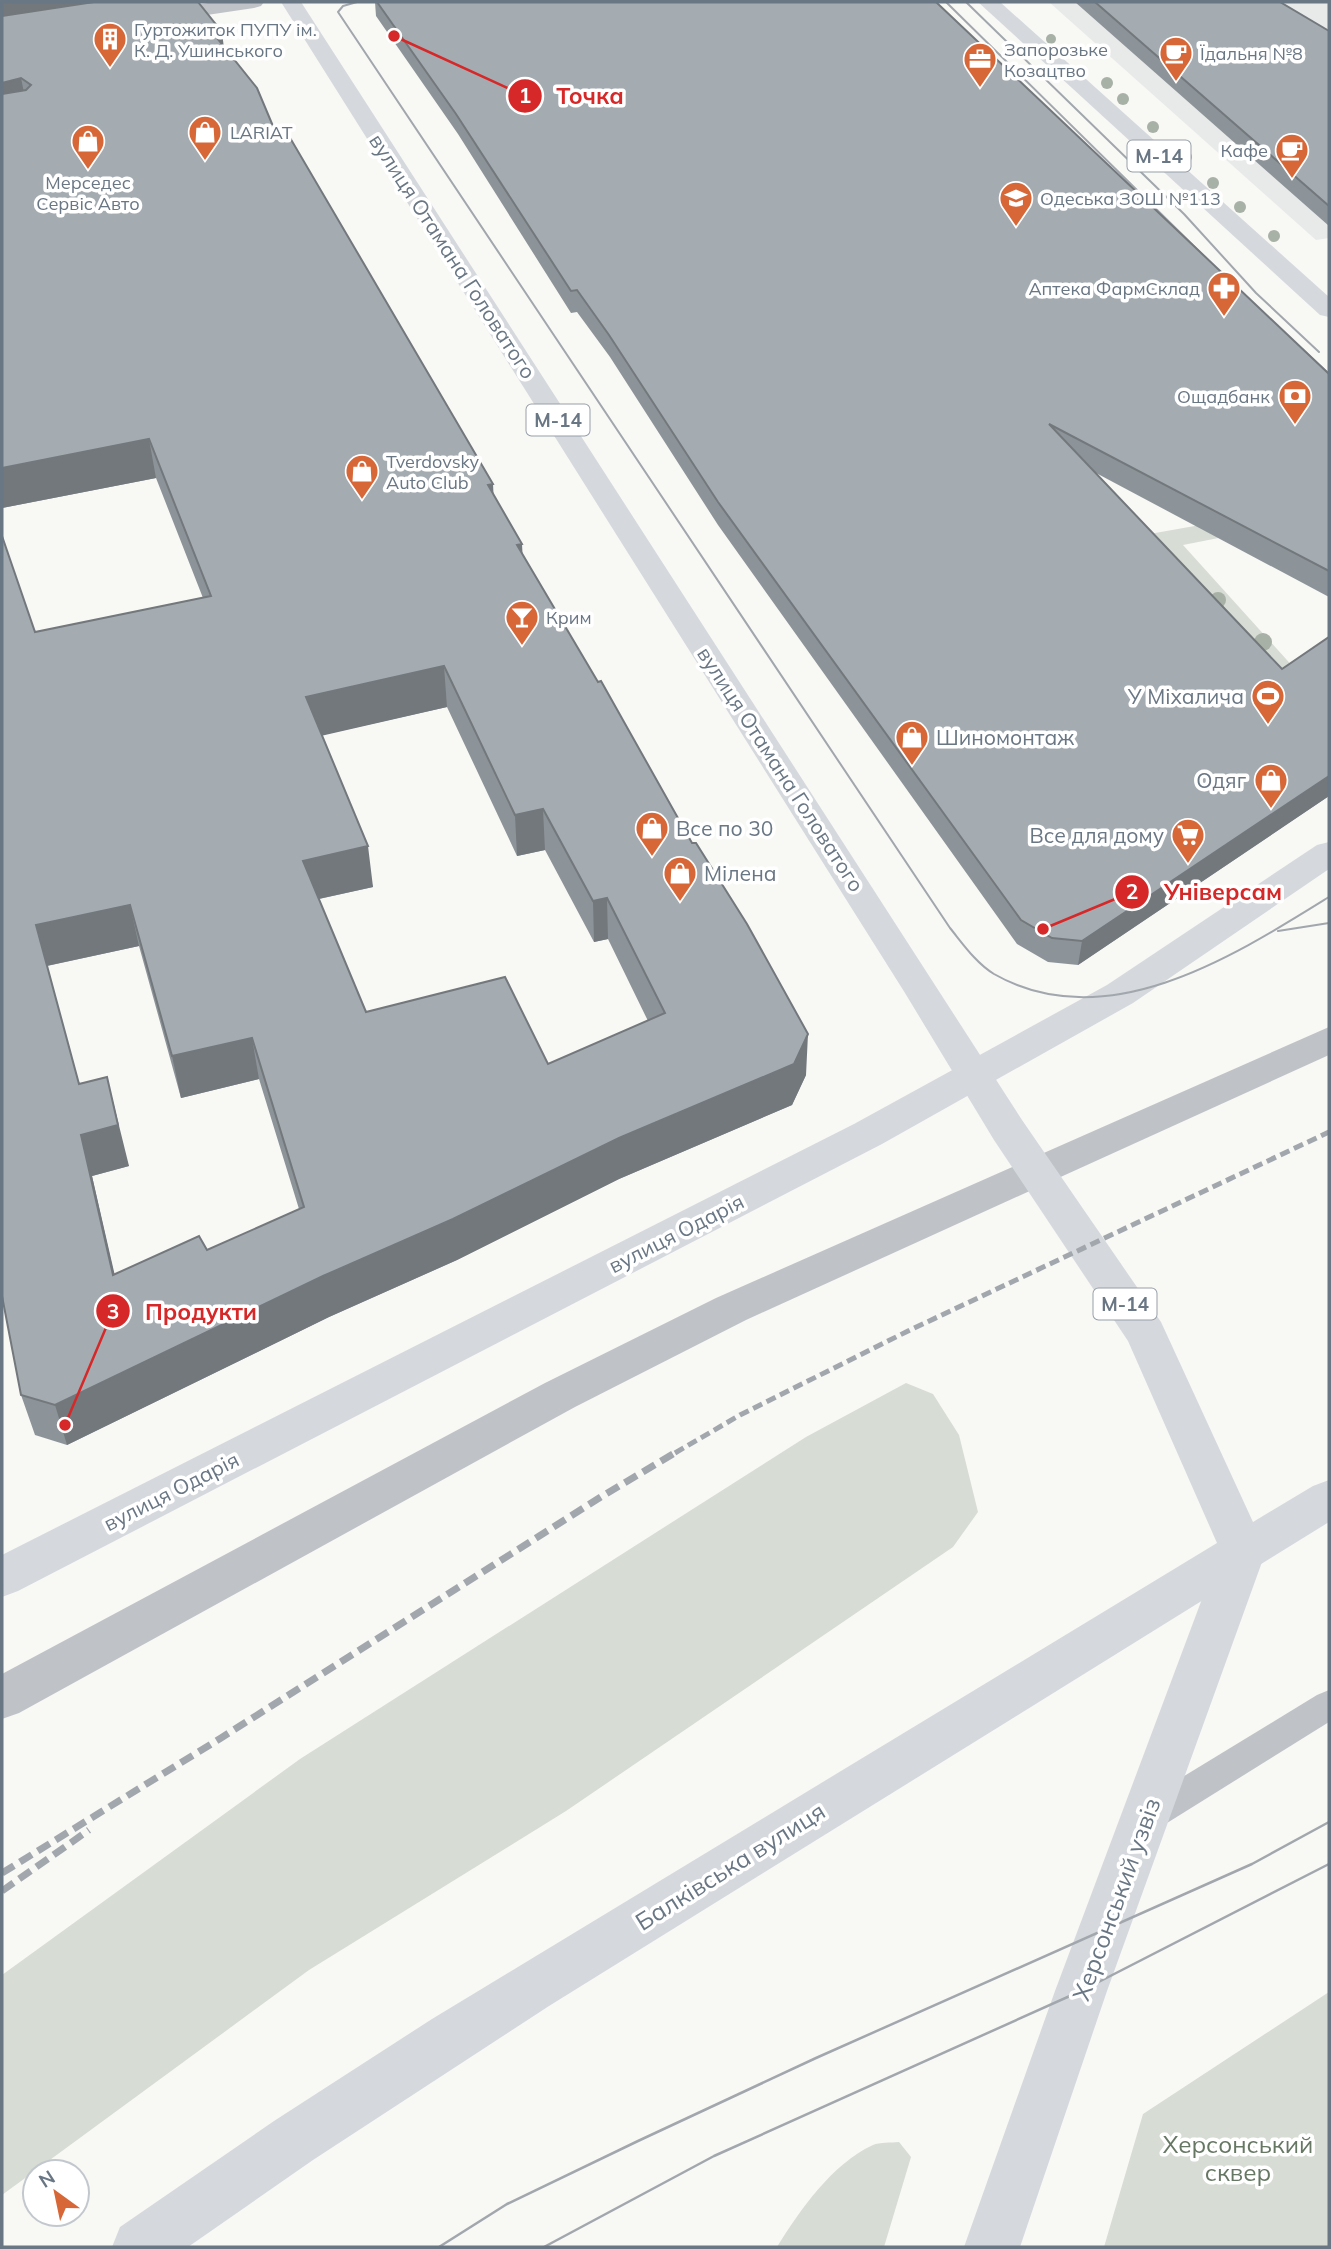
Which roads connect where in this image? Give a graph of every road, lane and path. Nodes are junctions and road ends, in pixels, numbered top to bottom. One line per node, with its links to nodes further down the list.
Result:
1 (254, 2): 4 (street)
2 (291, 2): 8 (main road, вулиця Отамана Головатого / М-14)
3 (988, 2): 5 (main road, М-14)
4 (137, 20)
5 (1329, 310)
6 (1329, 853): 8 (main road, вулиця Одарія)
7 (1329, 1040): 12 (street)
8 (975, 1074): 10 (main road, вулиця Отамана Головатого / М-14); 11 (main road, вулиця Одарія)
9 (1329, 1499): 10 (main road, Балківська вулиця)
10 (1243, 1551): 14 (main road, Херсонський узвіз); 15 (main road, Балківська вулиця)
11 (2, 1577)
12 (2, 1698)
13 (1329, 1706): 14 (lane)
14 (1147, 1817): 16 (main road, Херсонський узвіз)
15 (141, 2247)
16 (992, 2247)

